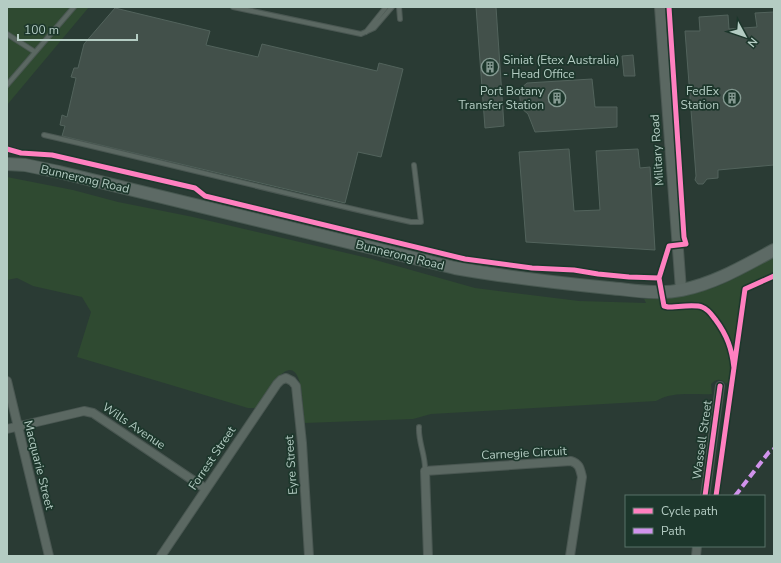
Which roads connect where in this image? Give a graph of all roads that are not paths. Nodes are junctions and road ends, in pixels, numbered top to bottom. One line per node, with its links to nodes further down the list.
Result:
1 (74, 7): 10 (lane)
2 (233, 7): 8 (lane)
3 (386, 7): 8 (lane)
4 (392, 7): 8 (lane)
5 (399, 7): 7 (lane)
6 (660, 7): 18 (street, Military Road)
7 (400, 19)
8 (366, 32)
9 (7, 34): 10 (lane)
10 (35, 52): 11 (lane)
11 (7, 85)
12 (44, 135): 16 (lane)
13 (7, 156): 15 (main road, Bunnerong Road)
14 (7, 164): 15 (main road, Bunnerong Road)
15 (25, 165): 18 (main road, Bunnerong Road)
16 (414, 165)
17 (774, 250): 18 (main road, Bunnerong Road)
18 (682, 290)
19 (286, 378): 26 (street, Forrest Street); 30 (street, Eyre Street)
20 (7, 380): 22 (street, Macquarie Street)
21 (720, 386): 27 (street, Wassell Street)
22 (18, 427): 24 (street, Wills Avenue); 26 (street, Wills Avenue); 28 (street, Macquarie Street)
23 (420, 427): 25 (lane)
24 (7, 430)
25 (425, 471): 31 (street); 32 (street, Carnegie Circuit)
26 (206, 489): 29 (street, Forrest Street)
27 (704, 495)
28 (49, 556)
29 (161, 556)
30 (309, 556)
31 (428, 556)
32 (570, 556)

